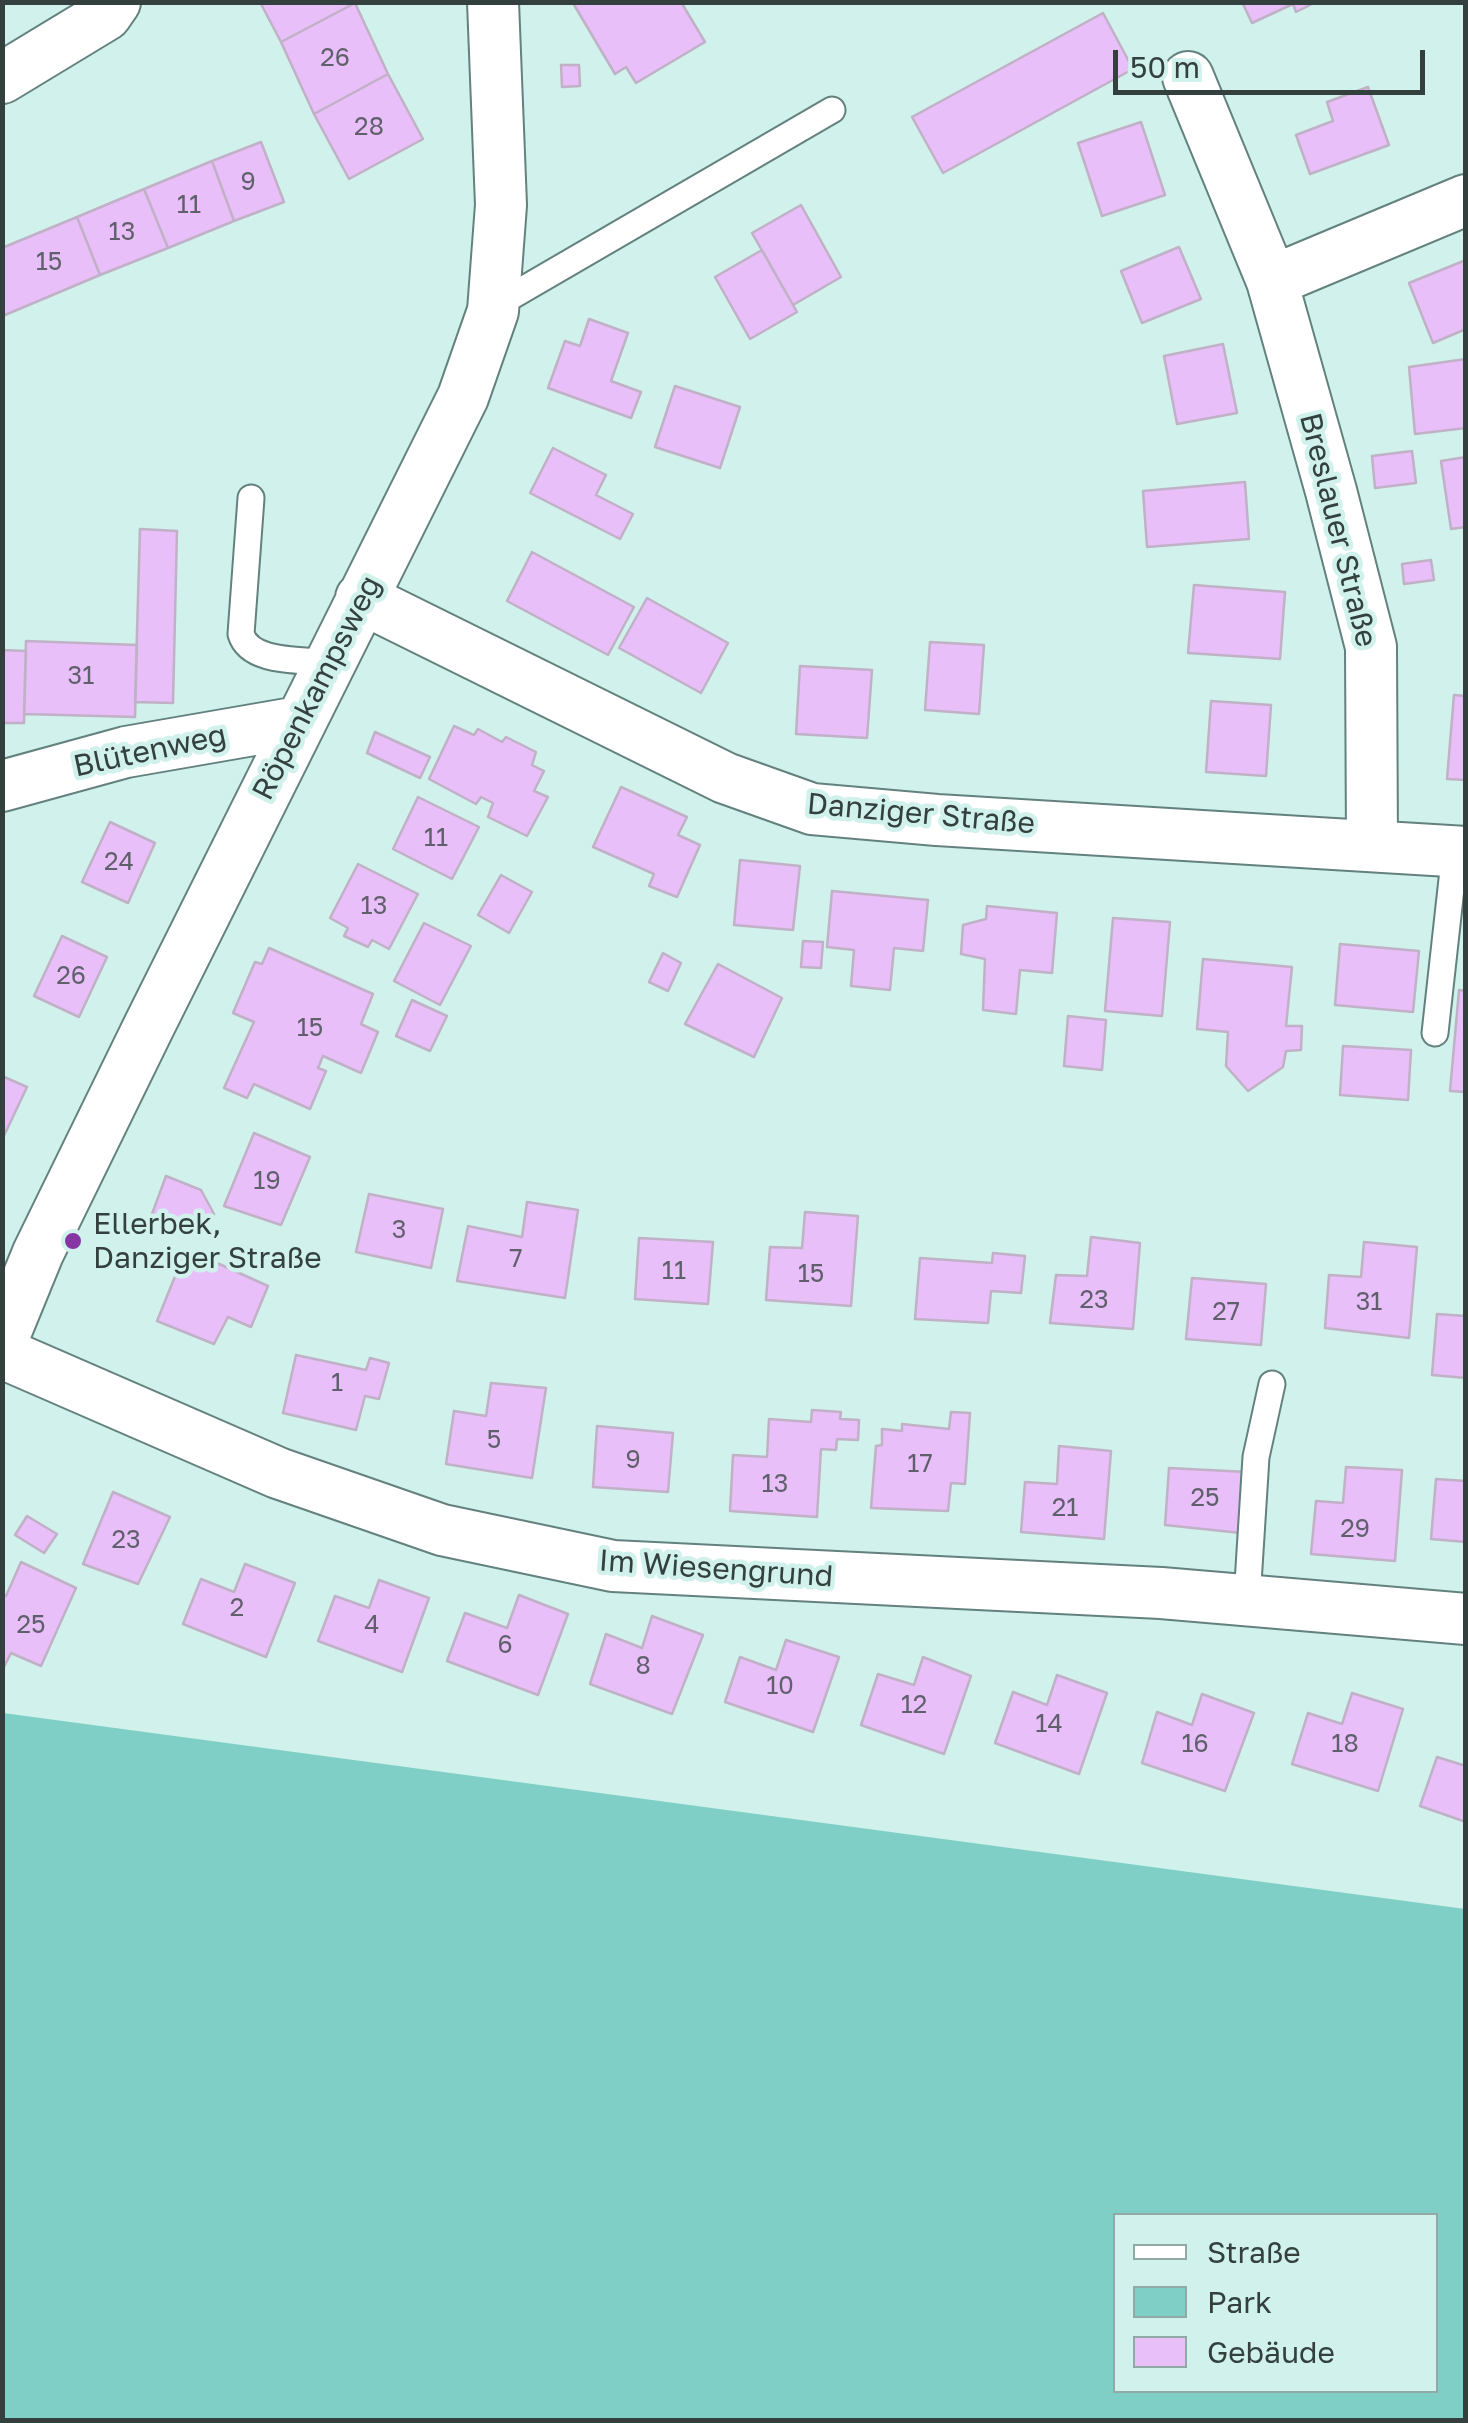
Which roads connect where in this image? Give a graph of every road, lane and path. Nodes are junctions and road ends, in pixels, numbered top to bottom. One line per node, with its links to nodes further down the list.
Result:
1 (115, 2): 4 (street)
2 (493, 2): 8 (street, Röpenkampsweg)
3 (1188, 77): 7 (street, Breslauer Straße)
4 (2, 78)
5 (832, 110): 8 (lane)
6 (1466, 200): 7 (street)
7 (1272, 281): 14 (street, Breslauer Straße)
8 (493, 306): 10 (street, Röpenkampsweg)
9 (251, 498): 11 (lane)
10 (361, 598): 11 (street, Röpenkampsweg); 14 (street, Danziger Straße)
11 (329, 663): 12 (street, Röpenkampsweg)
12 (300, 722): 13 (street, Blütenweg); 17 (street, Röpenkampsweg)
13 (2, 786)
14 (1372, 844): 15 (street, Danziger Straße)
15 (1460, 852): 16 (lane)
16 (1434, 1033)
17 (2, 1341)
18 (2, 1353): 20 (street, Im Wiesengrund)
19 (1272, 1384): 20 (lane)
20 (1247, 1599): 21 (street, Im Wiesengrund)
21 (1466, 1619)

